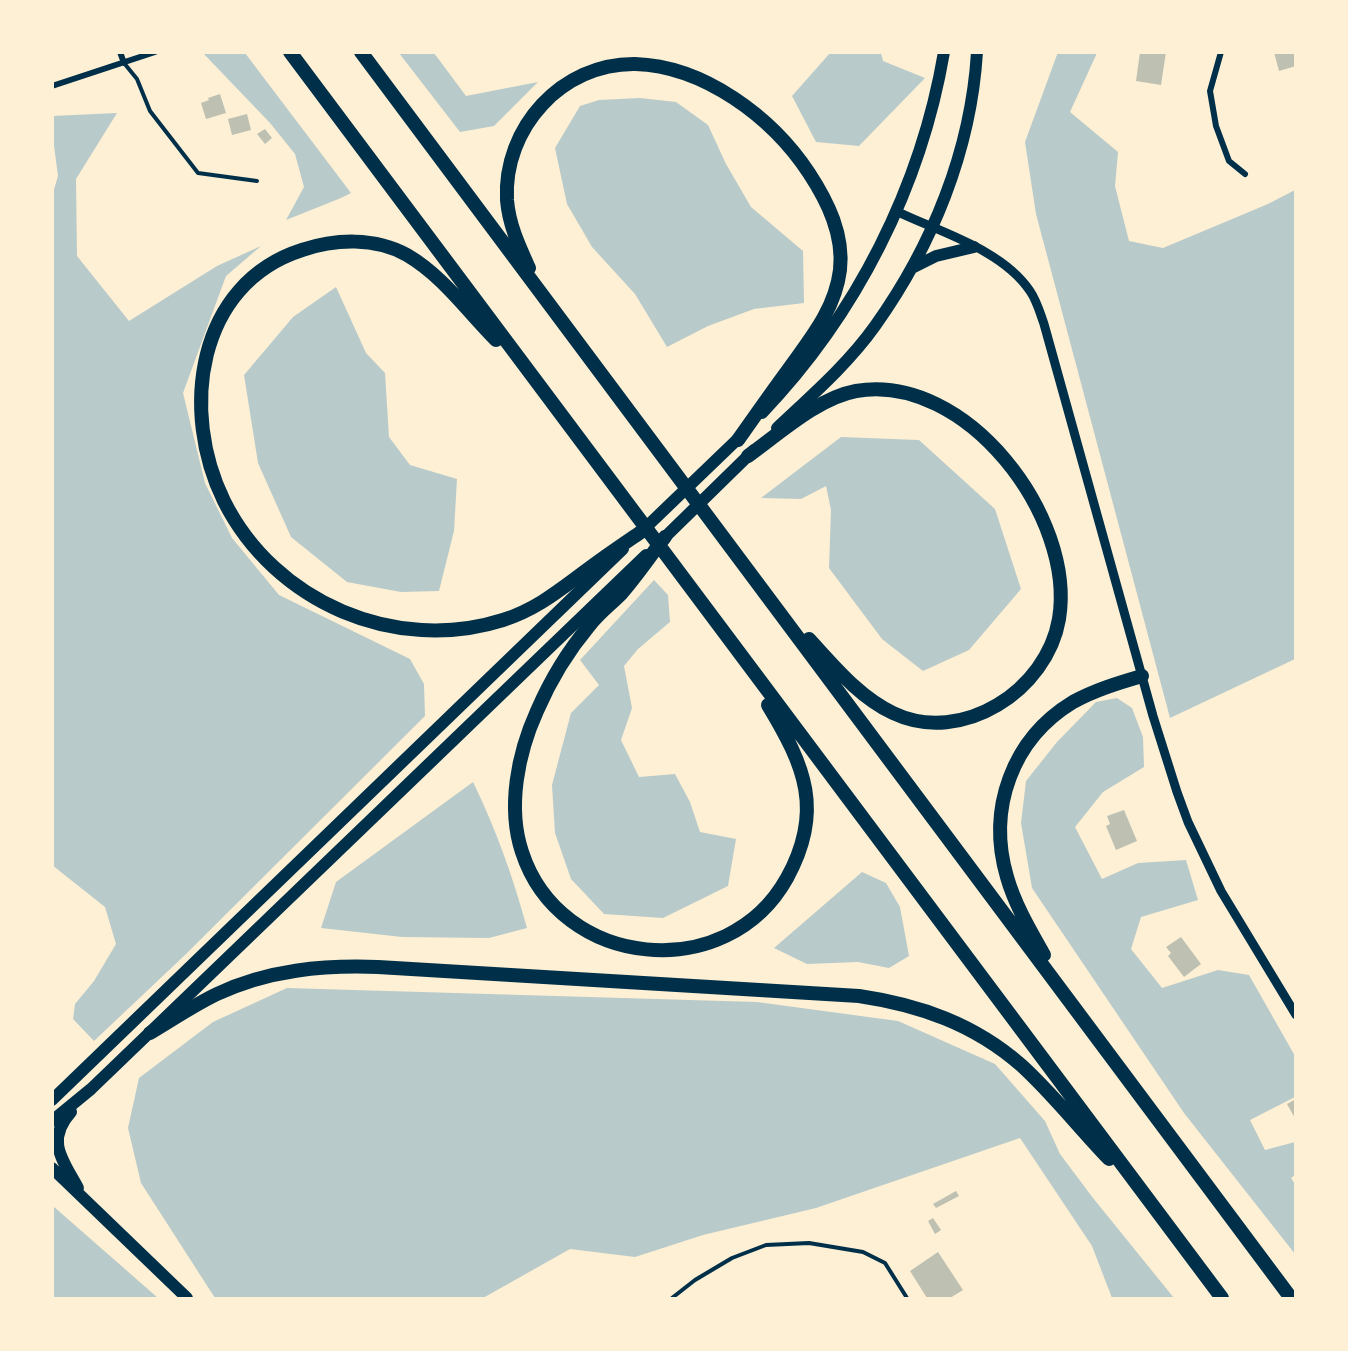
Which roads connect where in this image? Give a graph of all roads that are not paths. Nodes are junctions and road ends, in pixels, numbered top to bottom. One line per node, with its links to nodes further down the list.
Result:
1 (120, 52): 8 (street)
2 (156, 52): 8 (street)
3 (290, 52): 17 (highway)
4 (361, 52): 16 (highway)
5 (944, 52): 12 (main road)
6 (977, 52): 13 (main road)
7 (1221, 52): 10 (street)
8 (124, 63): 9 (street); 11 (lane)
9 (52, 86)
10 (1245, 174)
11 (256, 181)
12 (896, 211): 13 (street); 18 (main road)
13 (932, 228): 14 (street); 15 (main road)
14 (975, 248): 15 (main road); 26 (street)
15 (911, 269): 19 (main road)
16 (540, 292): 18 (highway); 23 (highway)
17 (531, 376): 22 (highway); 25 (highway)
18 (738, 440): 20 (main road)
19 (748, 456): 21 (main road); 23 (highway)
20 (642, 531): 22 (highway)
21 (665, 537): 24 (highway)
22 (589, 575): 31 (main road)
23 (762, 589): 27 (highway)
24 (608, 599): 25 (highway); 29 (main road)
25 (728, 639): 34 (highway)
26 (1142, 676): 27 (highway); 28 (street)
27 (1068, 999): 40 (highway)
28 (1296, 1015)
29 (150, 1033): 30 (main road); 34 (highway)
30 (91, 1089): 32 (main road); 35 (main road)
31 (52, 1100)
32 (52, 1121)
33 (52, 1168): 35 (main road)
34 (1146, 1197): 39 (highway)
35 (84, 1198): 36 (main road)
36 (187, 1299)
37 (672, 1299): 38 (lane)
38 (907, 1299)
39 (1221, 1299)
40 (1291, 1299)

